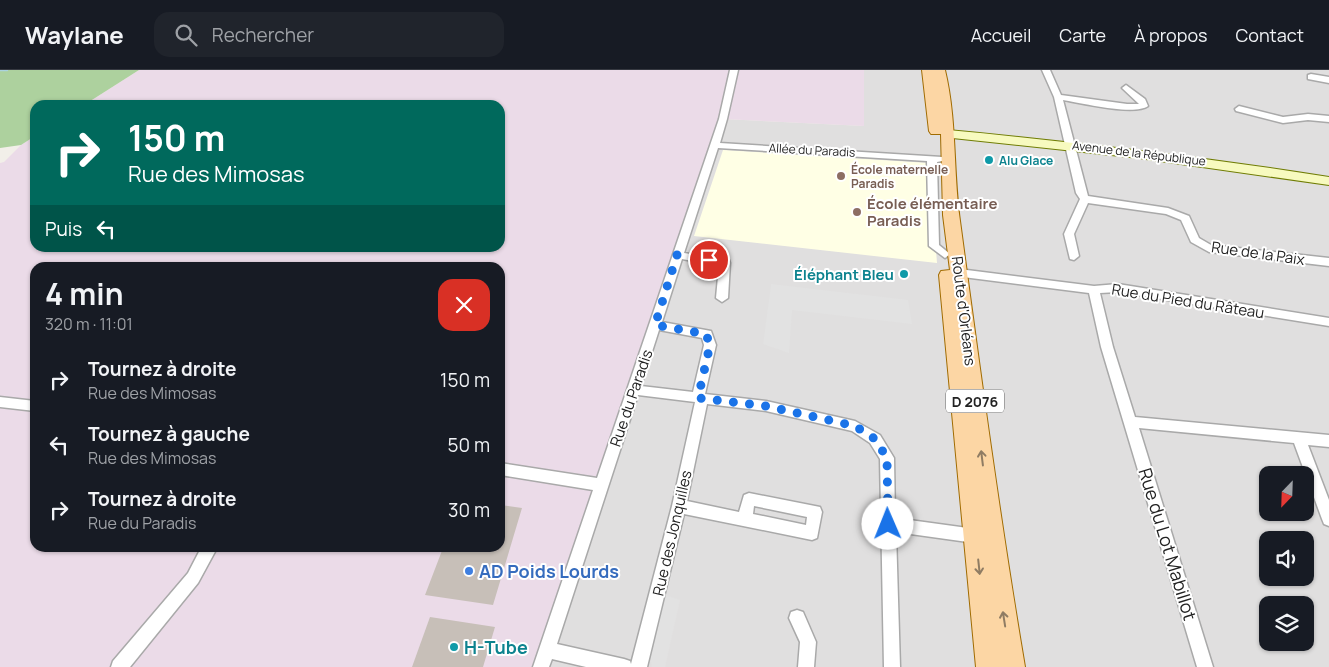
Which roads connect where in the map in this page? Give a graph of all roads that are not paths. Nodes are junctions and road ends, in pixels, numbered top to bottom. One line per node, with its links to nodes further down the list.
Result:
1 (734, 70): 12 (street, Rue du Paradis)
2 (1046, 70): 7 (street)
3 (932, 71): 10 (main road, Route d'Orléans / D 2076); 10 (main road, Route d'Orléans / D 2076)
4 (1311, 77): 5 (street)
5 (1329, 80)
6 (1126, 88): 7 (street)
7 (1058, 97): 11 (street)
8 (1239, 108): 9 (street)
9 (1329, 119)
10 (942, 135): 11 (street, Avenue de la République); 13 (main road, Route d'Orléans / D 2076); 19 (main road, Route d'Orléans / D 2076)
11 (1069, 144): 14 (street, Avenue de la République); 15 (street)
12 (715, 145): 13 (street, Allée du Paradis); 16 (street, Rue du Paradis)
13 (935, 158): 37 (main road, Route d'Orléans / D 2076)
14 (1329, 181)
15 (1085, 199): 17 (street); 18 (street, Rue de la Paix)
16 (677, 255): 21 (street); 23 (street, Rue du Paradis)
17 (1074, 256)
18 (1329, 262)
19 (960, 273): 20 (street); 50 (main road, Route d'Orléans / D 2076, one-way to 19)
20 (1094, 290): 22 (street, Rue du Pied du Râteau); 28 (street, Rue du Pied du Râteau)
21 (722, 298)
22 (1329, 322)
23 (655, 325): 24 (street, Rue du Paradis); 25 (street, Rue des Jonquilles)
24 (634, 390): 25 (street); 32 (street, Rue du Paradis)
25 (700, 398): 33 (street, Rue des Jonquilles); 36 (street)
26 (0, 402): 27 (street)
27 (30, 405)
28 (1131, 422): 29 (street); 51 (street, Rue du Lot Mabillot)
29 (1299, 439): 30 (street); 34 (street)
30 (1329, 441)
31 (505, 470): 32 (street)
32 (600, 485): 41 (street, Rue du Paradis)
33 (679, 506): 35 (street); 45 (street, Rue des Jonquilles)
34 (1329, 519)
35 (744, 520)
36 (888, 524): 37 (street); 47 (street)
37 (976, 536): 40 (main road, Route d'Orléans / D 2076, one-way to 40)
38 (207, 552): 42 (street)
39 (797, 618): 46 (street)
40 (984, 622): 48 (main road, Route d'Orléans / D 2076); 49 (street, Route d'Orléans / D 2076)
41 (547, 650): 43 (street, Rue du Paradis); 44 (street)
42 (119, 667)
43 (541, 667)
44 (624, 667)
45 (639, 667)
46 (806, 667)
47 (892, 667)
48 (989, 667)
49 (998, 667)
50 (1012, 667)
51 (1205, 667)

